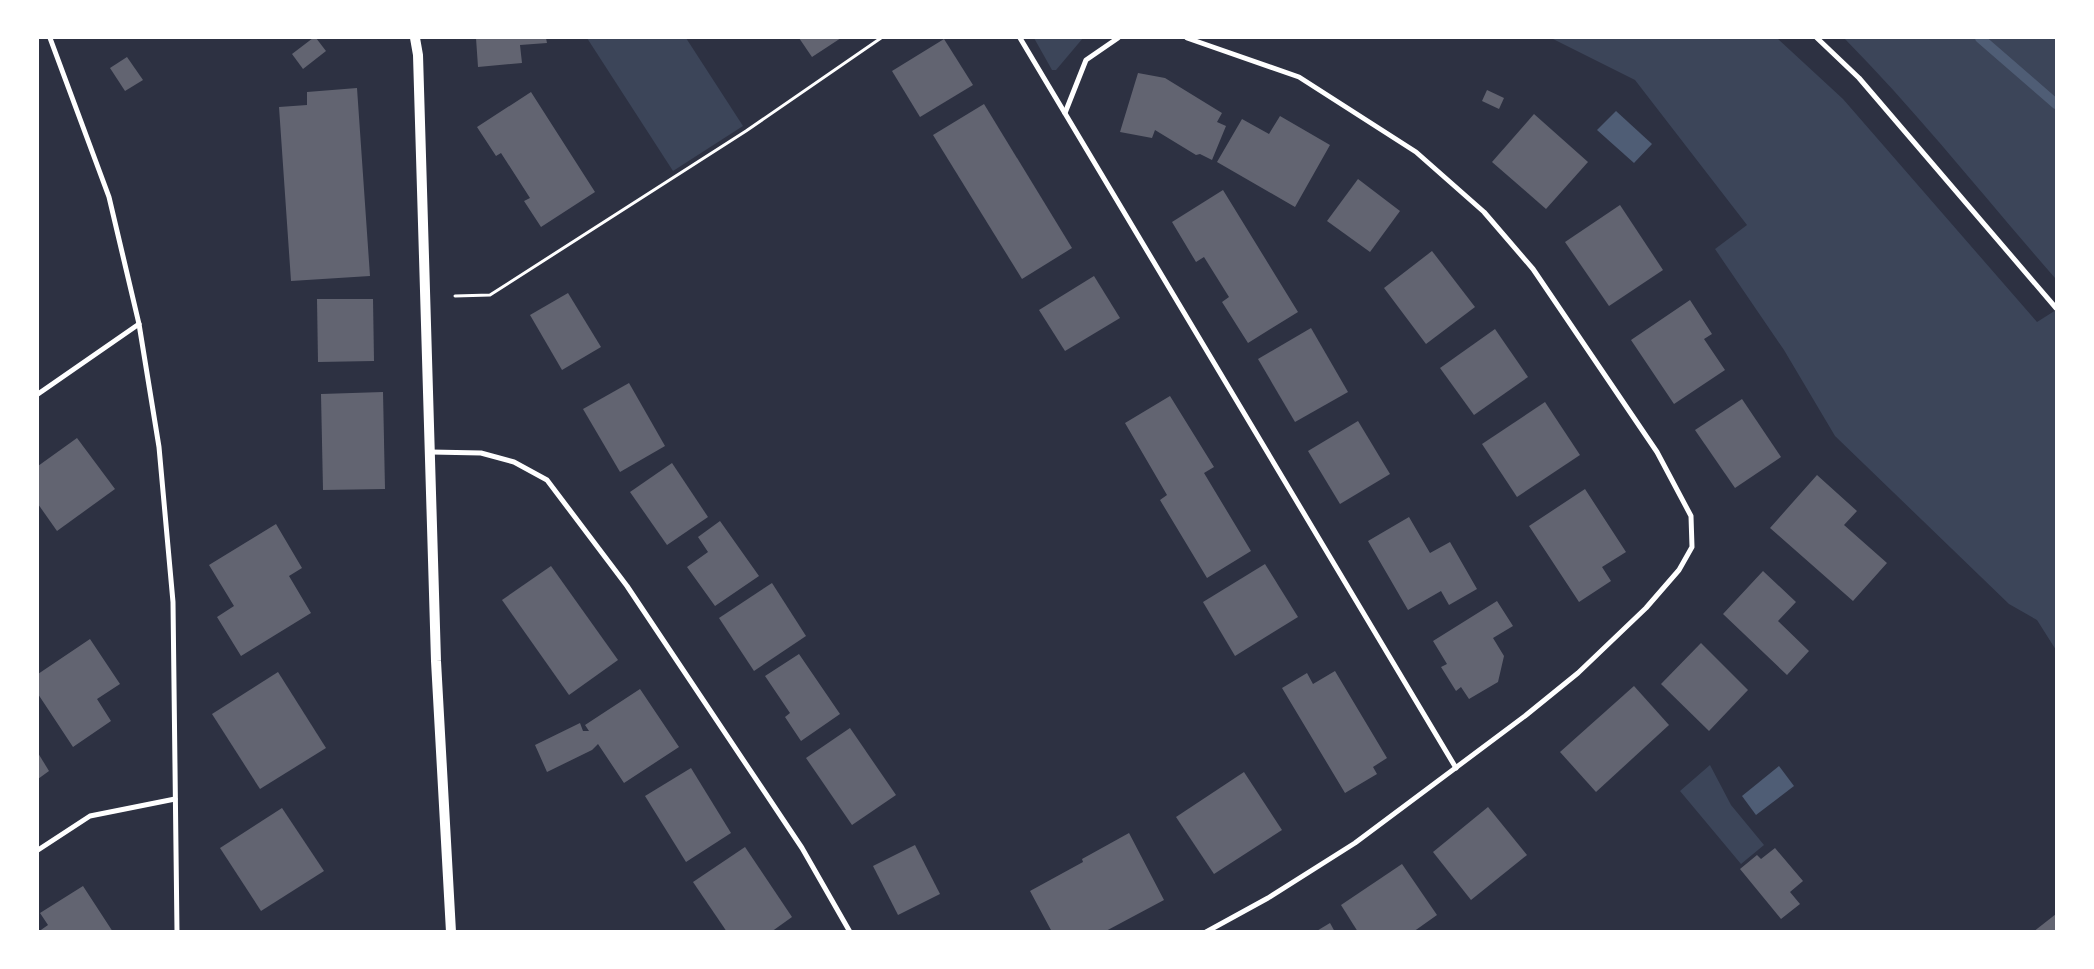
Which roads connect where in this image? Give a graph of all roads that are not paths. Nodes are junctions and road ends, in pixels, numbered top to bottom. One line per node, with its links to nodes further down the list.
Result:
1 (50, 38): 11 (street)
2 (415, 38): 8 (main road)
3 (420, 38): 8 (street)
4 (1020, 38): 9 (street)
5 (1118, 38): 9 (street)
6 (1187, 38): 14 (street)
7 (1817, 38): 10 (street)
8 (418, 55): 13 (main road)
9 (1065, 113): 14 (street)
10 (2056, 308)
11 (139, 324): 12 (street); 15 (street)
12 (38, 394)
13 (431, 452): 17 (main road); 19 (street)
14 (1456, 768): 20 (street)
15 (175, 799): 16 (street); 18 (street)
16 (38, 850)
17 (450, 930)
18 (177, 932)
19 (850, 932)
20 (1206, 932)

